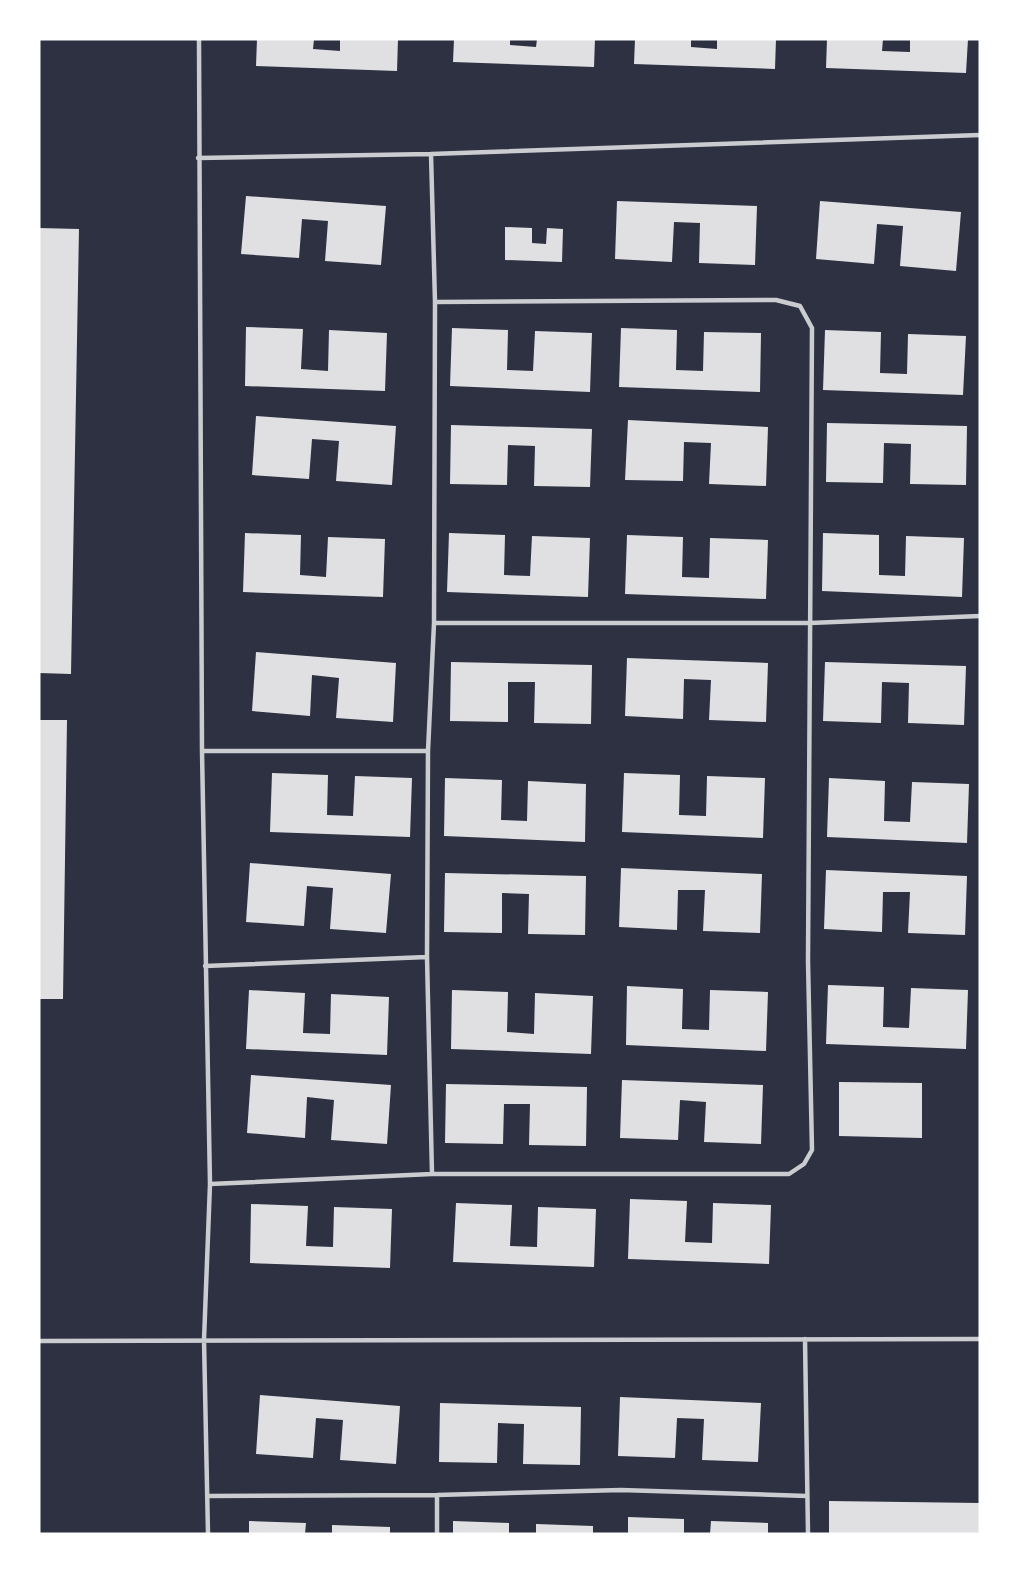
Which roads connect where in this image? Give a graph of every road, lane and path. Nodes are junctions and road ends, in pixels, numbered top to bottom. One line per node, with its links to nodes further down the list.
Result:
1 (199, 39): 4 (lane)
2 (980, 135): 3 (lane)
3 (431, 154): 4 (lane); 5 (lane)
4 (198, 158): 9 (lane)
5 (435, 302): 7 (lane); 8 (lane)
6 (980, 616): 8 (lane)
7 (434, 622): 8 (lane); 10 (lane)
8 (810, 623): 13 (lane)
9 (202, 751): 10 (lane); 12 (lane)
10 (428, 751): 11 (lane)
11 (427, 957): 12 (lane); 13 (lane)
12 (205, 966): 14 (lane)
13 (432, 1174): 14 (lane)
14 (210, 1184): 16 (lane)
15 (980, 1339): 17 (lane)
16 (204, 1340): 17 (lane); 18 (lane); 20 (lane)
17 (805, 1340): 21 (lane)
18 (39, 1341)
19 (437, 1495): 20 (lane); 21 (lane); 23 (lane)
20 (207, 1496): 22 (lane)
21 (807, 1496): 24 (lane)
22 (208, 1534)
23 (437, 1534)
24 (808, 1534)

